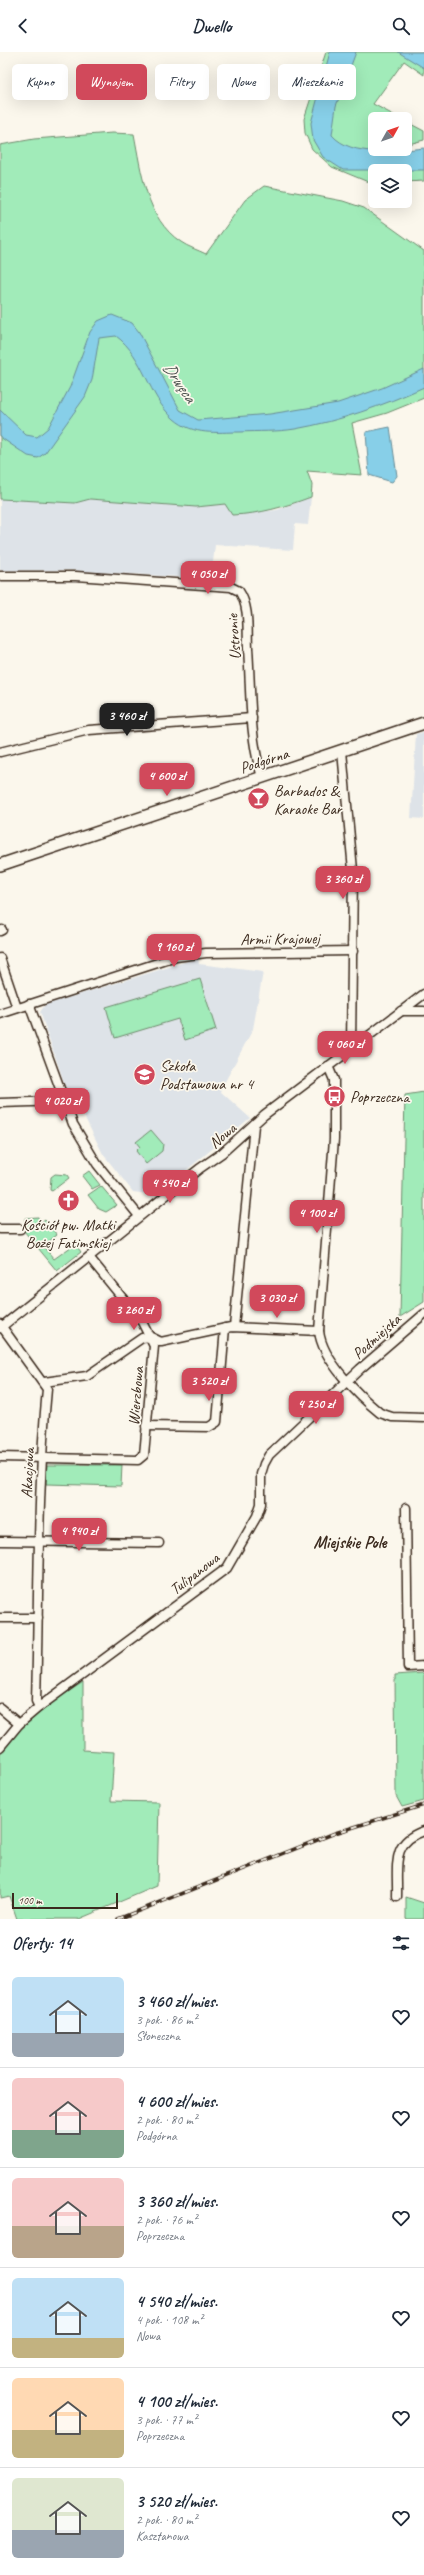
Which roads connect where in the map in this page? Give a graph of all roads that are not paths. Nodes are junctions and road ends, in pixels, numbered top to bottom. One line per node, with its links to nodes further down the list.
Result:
1 (0, 576): 2 (street, Ustronie)
2 (252, 718): 5 (street); 6 (street, Ustronie)
3 (424, 723): 4 (main road, Podgórna)
4 (342, 751): 6 (main road, Podgórna); 8 (street)
5 (0, 752)
6 (262, 777): 7 (main road, Podgórna)
7 (0, 865)
8 (353, 951): 11 (street, Armii Krajowej); 16 (street)
9 (0, 958): 12 (street)
10 (424, 994): 14 (street, Nowa)
11 (28, 1004): 12 (street, Armii Krajowej); 18 (street)
12 (17, 1008): 15 (street, Armii Krajowej)
13 (424, 1010): 14 (street)
14 (401, 1011): 16 (street, Nowa)
15 (0, 1014)
16 (351, 1048): 17 (street, Nowa)
17 (328, 1066): 20 (street, Nowa); 29 (street)
18 (63, 1101): 19 (street); 21 (street)
19 (0, 1103)
20 (254, 1125): 21 (street, Nowa); 27 (street)
21 (139, 1216): 24 (street, Nowa)
22 (0, 1229): 23 (street)
23 (20, 1229)
24 (89, 1257): 26 (street, Nowa); 30 (street)
25 (424, 1314): 31 (street, Podmiejska)
26 (1, 1326): 32 (street)
27 (234, 1327): 28 (street); 29 (street)
28 (225, 1328): 30 (street); 34 (street)
29 (319, 1331): 31 (street)
30 (151, 1337): 32 (street); 34 (street, Wierzbowa)
31 (348, 1380): 33 (street); 45 (street, Tulipanowa)
32 (44, 1382): 36 (street, Akacjowa)
33 (424, 1418)
34 (146, 1426): 36 (street, Wierzbowa)
35 (0, 1458): 36 (street, Wierzbowa)
36 (40, 1458): 39 (street, Akacjowa)
37 (406, 1508): 43 (street)
38 (0, 1541): 39 (street)
39 (38, 1541): 40 (street); 42 (street, Akacjowa)
40 (159, 1544)
41 (0, 1618): 42 (street)
42 (38, 1618): 45 (street, Akacjowa)
43 (424, 1666)
44 (0, 1708): 46 (street)
45 (40, 1708): 46 (street, Tulipanowa)
46 (19, 1724): 47 (street, Tulipanowa)
47 (0, 1747)
48 (424, 1831): 49 (street)
49 (397, 1897)

